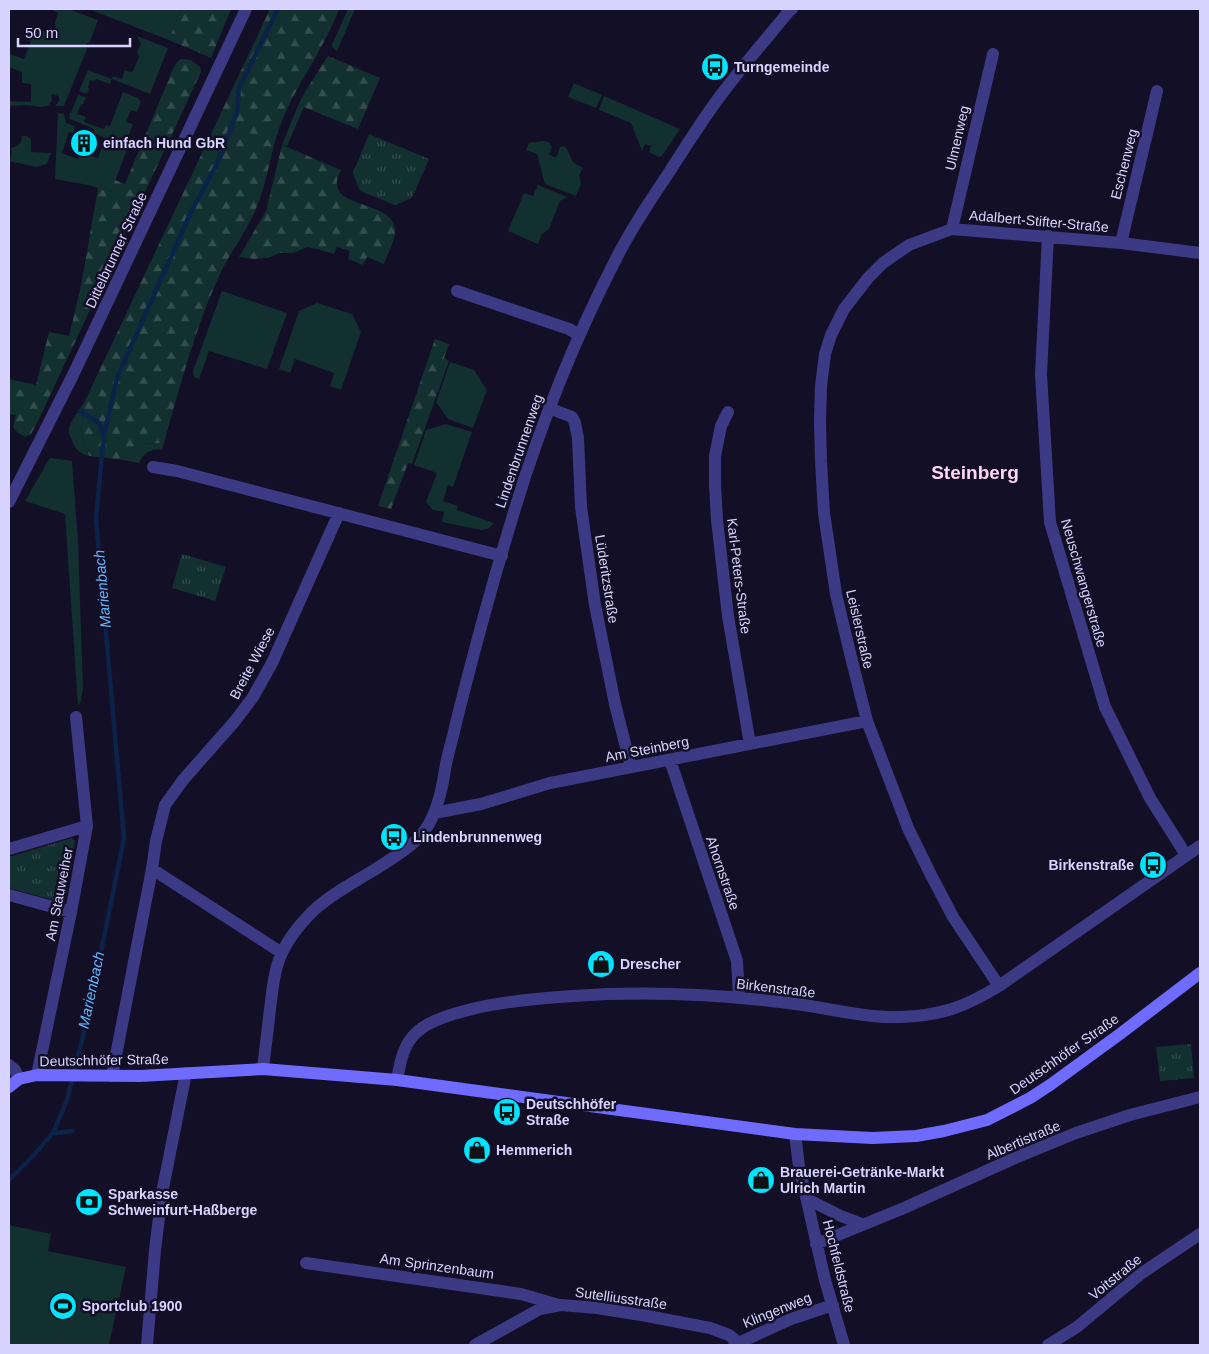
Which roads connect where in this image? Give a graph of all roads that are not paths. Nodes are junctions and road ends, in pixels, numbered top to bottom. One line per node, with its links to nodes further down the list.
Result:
1 (246, 9): 15 (street, Dittelbrunner Straße)
2 (790, 9): 11 (street, Lindenbrunnenweg)
3 (992, 54): 5 (street, Ulmenweg)
4 (1157, 91): 7 (street, Eschenweg)
5 (952, 229): 6 (street, Adalbert-Stifter-Straße); 9 (street, Adalbert-Stifter-Straße)
6 (1048, 236): 7 (street, Adalbert-Stifter-Straße); 27 (street, Neuschwangerstraße)
7 (1120, 243): 8 (street, Adalbert-Stifter-Straße)
8 (1200, 253)
9 (883, 263): 19 (street, Leislerstraße)
10 (458, 291): 11 (street)
11 (580, 335): 12 (street, Lindenbrunnenweg)
12 (549, 408): 17 (street, Lindenbrunnenweg); 22 (street, Lüderitzstraße)
13 (728, 412): 20 (street, Karl-Peters-Straße)
14 (153, 467): 16 (street)
15 (9, 502)
16 (339, 513): 17 (street); 28 (street, Breite Wiese)
17 (502, 556): 23 (street, Lindenbrunnenweg)
18 (76, 717): 24 (street, Am Stauweiher)
19 (868, 721): 20 (street, Am Steinberg); 33 (street, Leislerstraße)
20 (750, 744): 21 (street, Am Steinberg)
21 (670, 760): 22 (street, Am Steinberg); 34 (street, Ahornstraße)
22 (631, 767): 23 (street, Am Steinberg)
23 (434, 813): 31 (street, Lindenbrunnenweg)
24 (87, 826): 26 (street); 30 (street, Am Stauweiher)
25 (1200, 846): 27 (street, Birkenstraße)
26 (9, 849)
27 (1186, 855): 33 (street, Birkenstraße)
28 (152, 869): 31 (street); 39 (street, Breite Wiese)
29 (9, 895): 30 (street)
30 (71, 912): 38 (street, Am Stauweiher)
31 (282, 953): 36 (street, Lindenbrunnenweg)
32 (1200, 973): 43 (main road, Deutschhöfer Straße)
33 (999, 986): 34 (street, Birkenstraße)
34 (739, 997): 40 (street, Birkenstraße)
35 (9, 1065): 41 (street)
36 (263, 1070): 37 (main road, Deutschhöfer Straße); 40 (main road, Deutschhöfer Straße)
37 (186, 1073): 39 (main road, Deutschhöfer Straße); 52 (street)
38 (37, 1076): 39 (main road, Deutschhöfer Straße); 41 (main road, Deutschhöfer Straße)
39 (106, 1076)
40 (396, 1080): 43 (main road, Deutschhöfer Straße)
41 (14, 1083)
42 (1200, 1097): 45 (street, Albertistraße)
43 (795, 1134): 44 (street, Hochfeldstraße)
44 (807, 1199): 45 (street); 47 (street, Hochfeldstraße)
45 (862, 1224): 47 (street, Albertistraße)
46 (1200, 1234): 55 (street, Voitstraße)
47 (816, 1244): 49 (street, Hochfeldstraße)
48 (306, 1263): 50 (street, Am Sprinzenbaum)
49 (833, 1305): 51 (street, Klingenweg); 54 (street, Hochfeldstraße)
50 (561, 1306): 51 (street, Sutelliusstraße); 53 (street, Sutelliusstraße)
51 (736, 1344)
52 (147, 1345)
53 (475, 1345)
54 (844, 1345)
55 (1048, 1345)

